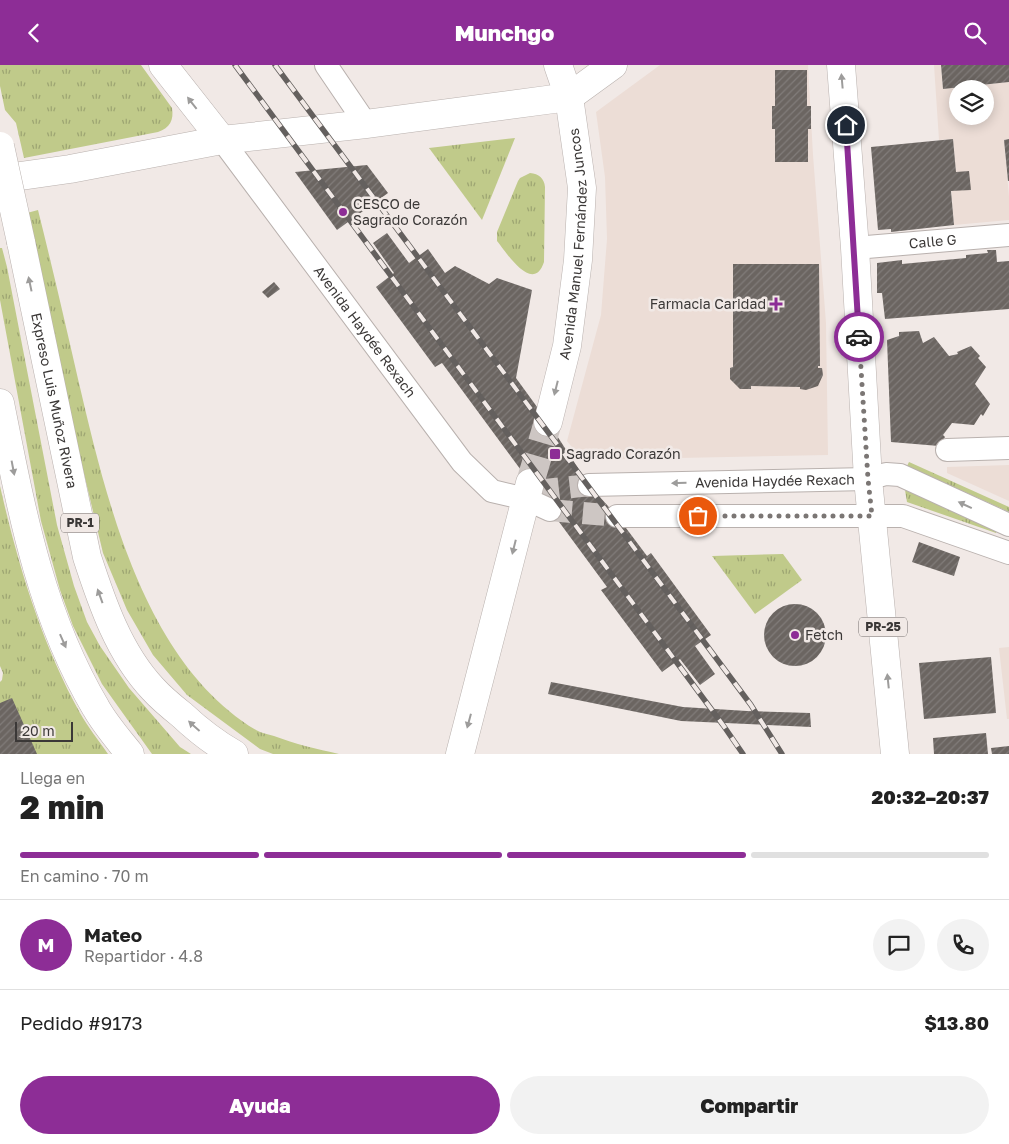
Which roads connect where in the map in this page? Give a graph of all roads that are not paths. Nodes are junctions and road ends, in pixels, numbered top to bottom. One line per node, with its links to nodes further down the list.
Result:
1 (163, 65): 8 (main road, one-way to 1)
2 (326, 65): 7 (street)
3 (558, 65): 6 (main road, Avenida Manuel Fernández Juncos)
4 (613, 65): 6 (main road)
5 (841, 65): 12 (main road, PR-25, one-way to 5)
6 (569, 97): 7 (main road); 14 (main road, Avenida Manuel Fernández Juncos, one-way to 14)
7 (366, 124): 8 (main road)
8 (222, 141): 10 (main road); 19 (street, Avenida Haydée Rexach)
9 (0, 146): 25 (main road, Expreso Luis Muñoz Rivera / PR-1, one-way to 9, bridge)
10 (0, 179)
11 (1009, 235): 12 (street, Calle G)
12 (855, 248): 17 (main road, PR-25)
13 (0, 403): 24 (main road, one-way to 24)
14 (548, 422)
15 (1009, 449): 16 (street)
16 (947, 450)
17 (868, 479): 18 (street, Avenida Haydée Rexach, one-way to 18); 21 (main road, PR-25); 22 (street, Avenida Haydée Rexach, one-way to 17)
18 (589, 485)
19 (536, 496): 26 (main road, one-way to 26)
20 (617, 516): 21 (street)
21 (872, 516): 23 (street); 27 (main road, PR-25, one-way to 21)
22 (1009, 525)
23 (1009, 553)
24 (130, 754)
25 (234, 754)
26 (460, 754)
27 (895, 754)

